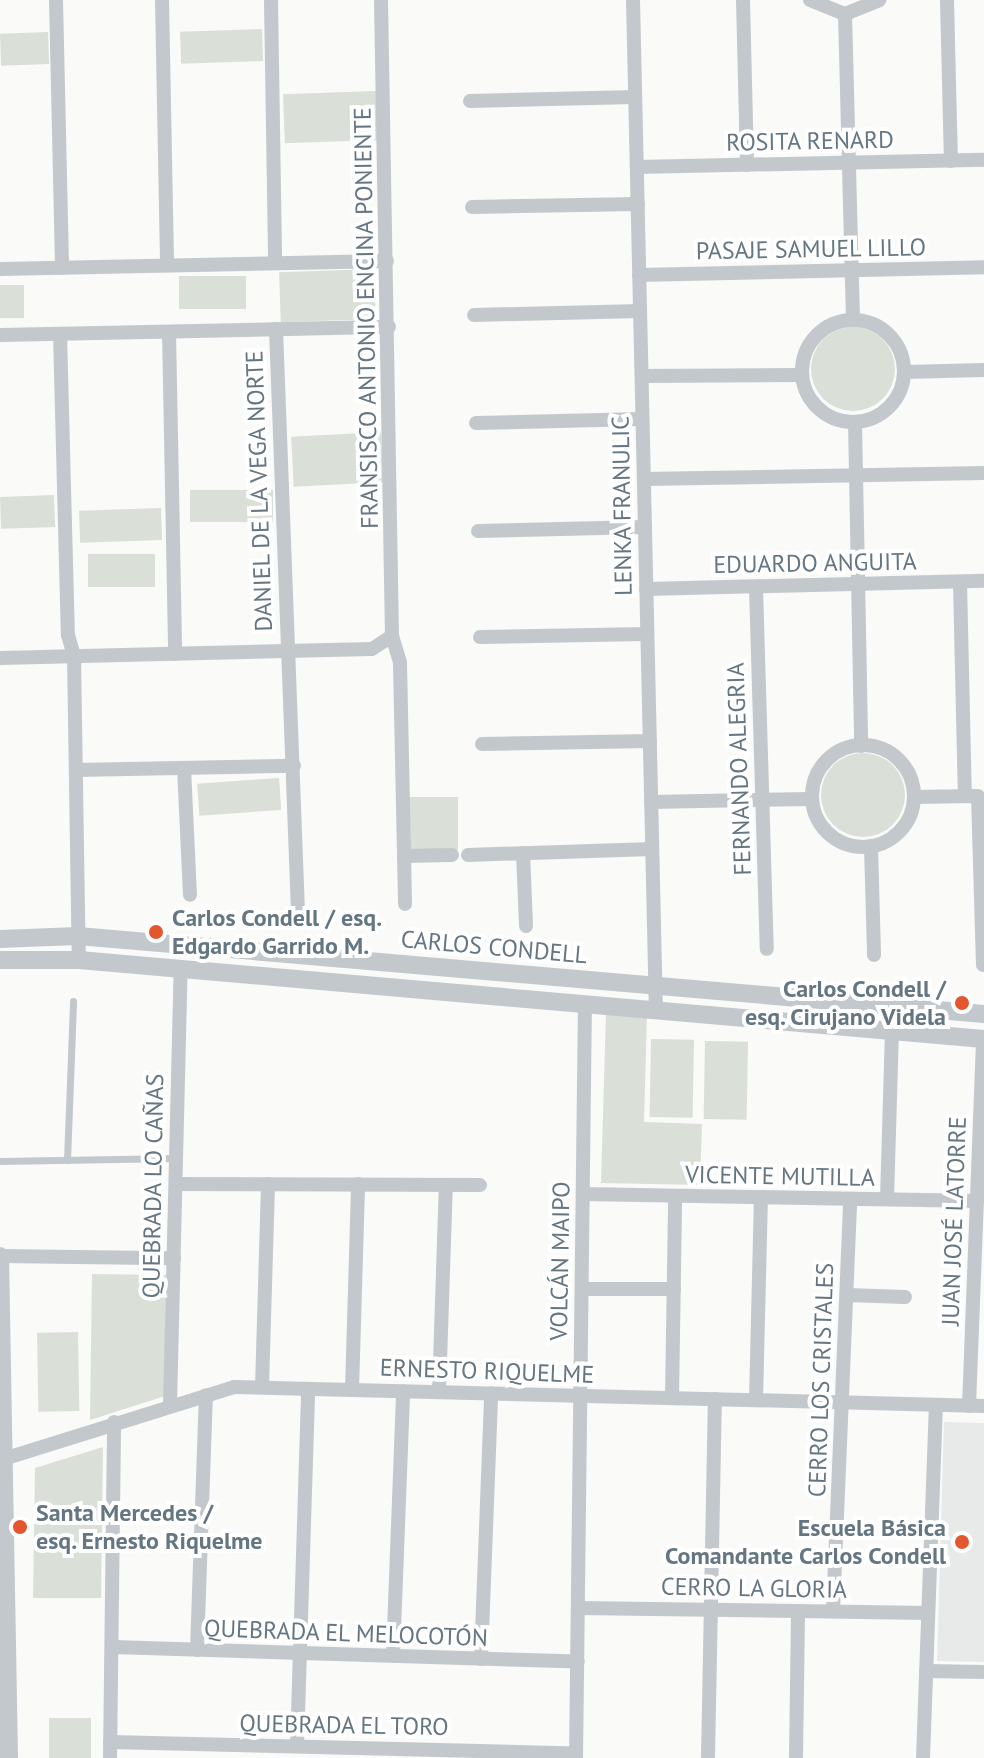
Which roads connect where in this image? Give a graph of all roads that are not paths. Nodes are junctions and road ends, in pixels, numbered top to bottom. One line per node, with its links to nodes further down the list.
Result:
1 (56, 0): 24 (street)
2 (162, 0): 22 (street)
3 (271, 0): 21 (street)
4 (381, 0): 20 (street, FRANSISCO ANTONIO ENCINA PONIENTE)
5 (633, 0): 11 (street, LENKA FRANULIC)
6 (743, 0): 16 (street)
7 (810, 0): 10 (street)
8 (879, 0): 10 (street)
9 (947, 0): 14 (street)
10 (845, 14): 15 (street)
11 (635, 97): 12 (street); 17 (street, LENKA FRANULIC)
12 (470, 101)
13 (984, 160): 14 (street, ROSITA RENARD)
14 (951, 161): 15 (street, ROSITA RENARD)
15 (848, 163): 16 (street, ROSITA RENARD); 26 (street)
16 (747, 165): 17 (street, ROSITA RENARD)
17 (637, 167): 18 (street, LENKA FRANULIC)
18 (638, 204): 19 (street); 27 (street, LENKA FRANULIC)
19 (472, 207)
20 (387, 261): 21 (street); 31 (street, FRANSISCO ANTONIO ENCINA PONIENTE)
21 (275, 263): 22 (street)
22 (167, 265): 24 (street)
23 (984, 267): 26 (street, PASAJE SAMUEL LILLO)
24 (62, 268): 25 (street)
25 (0, 269)
26 (851, 270): 27 (street, PASAJE SAMUEL LILLO); 30 (street)
27 (639, 275): 28 (street, LENKA FRANULIC)
28 (640, 311): 29 (street); 39 (street, LENKA FRANULIC)
29 (474, 315)
30 (853, 320): 37 (street); 38 (street)
31 (389, 327): 32 (street); 54 (street, FRANSISCO ANTONIO ENCINA PONIENTE)
32 (276, 329): 33 (street); 56 (street, DANIEL DE LA VEGA NORTE)
33 (169, 332): 34 (street); 57 (street)
34 (60, 334): 35 (street); 58 (street)
35 (0, 335)
36 (984, 370): 37 (street)
37 (904, 372): 41 (street)
38 (802, 375): 39 (street); 41 (street)
39 (642, 376): 40 (street, LENKA FRANULIC)
40 (642, 419): 42 (street); 45 (street, LENKA FRANULIC)
41 (855, 422): 44 (street)
42 (476, 423)
43 (984, 473): 44 (street)
44 (856, 475): 45 (street); 50 (street)
45 (644, 479): 46 (street, LENKA FRANULIC)
46 (645, 527): 47 (street); 52 (street, LENKA FRANULIC)
47 (478, 531)
48 (984, 581): 49 (street, EDUARDO ANGUITA)
49 (960, 582): 50 (street, EDUARDO ANGUITA); 66 (street)
50 (858, 584): 51 (street, EDUARDO ANGUITA); 62 (street)
51 (756, 587): 52 (street, EDUARDO ANGUITA); 69 (street, FERNANDO ALEGRIA)
52 (646, 589): 53 (street, LENKA FRANULIC)
53 (647, 634): 55 (street); 60 (street, LENKA FRANULIC)
54 (392, 636): 56 (street); 76 (street, FRANSISCO ANTONIO ENCINA PONIENTE)
55 (480, 637)
56 (288, 651): 57 (street); 63 (street, DANIEL DE LA VEGA NORTE)
57 (175, 654): 58 (street)
58 (74, 656): 59 (street); 65 (street)
59 (0, 658)
60 (650, 741): 61 (street); 70 (street, LENKA FRANULIC)
61 (482, 744)
62 (861, 746): 67 (street); 68 (street)
63 (294, 766): 64 (street); 79 (street, DANIEL DE LA VEGA NORTE)
64 (184, 768): 65 (street); 77 (street)
65 (76, 770): 81 (street)
66 (975, 796): 67 (street); 87 (street)
67 (914, 797): 71 (street)
68 (812, 799): 69 (street); 71 (street)
69 (762, 800): 70 (street); 83 (street, FERNANDO ALEGRIA)
70 (651, 802): 72 (street, LENKA FRANULIC)
71 (871, 846): 84 (street)
72 (652, 849): 73 (street); 89 (street, LENKA FRANULIC)
73 (523, 853): 75 (street); 80 (street)
74 (452, 855): 76 (street)
75 (468, 855)
76 (404, 856): 78 (street, FRANSISCO ANTONIO ENCINA PONIENTE)
77 (190, 895)
78 (405, 904)
79 (298, 911)
80 (526, 926)
81 (78, 936): 82 (street, CARLOS CONDELL); 86 (street); 89 (street, CARLOS CONDELL)
82 (0, 939)
83 (767, 949)
84 (874, 955)
85 (0, 960): 86 (street, CARLOS CONDELL)
86 (79, 960): 88 (street, CARLOS CONDELL)
87 (983, 965)
88 (181, 969): 91 (street, CARLOS CONDELL); 96 (street, QUEBRADA LO CAÑAS)
89 (655, 985): 92 (street, LENKA FRANULIC); 93 (street, CARLOS CONDELL)
90 (73, 1001): 97 (lane)
91 (585, 1004): 92 (street, CARLOS CONDELL); 104 (street, VOLCÁN MAIPO)
92 (656, 1010): 94 (street, CARLOS CONDELL)
93 (984, 1014)
94 (892, 1031): 95 (street, CARLOS CONDELL); 108 (street)
95 (983, 1039): 109 (street, JUAN JOSÉ LATORRE)
96 (176, 1158): 97 (lane); 99 (street, QUEBRADA LO CAÑAS)
97 (67, 1160): 98 (lane)
98 (0, 1161)
99 (176, 1184): 100 (street); 111 (street, QUEBRADA LO CAÑAS)
100 (268, 1184): 101 (street); 117 (street)
101 (358, 1184): 102 (street); 119 (street)
102 (446, 1185): 103 (street); 121 (street)
103 (480, 1185)
104 (583, 1194): 105 (street, VICENTE MUTILLA); 112 (street, VOLCÁN MAIPO)
105 (675, 1197): 106 (street, VICENTE MUTILLA); 113 (street)
106 (761, 1197): 107 (street, VICENTE MUTILLA); 127 (street)
107 (850, 1199): 108 (street, VICENTE MUTILLA); 114 (street, CERRO LOS CRISTALES)
108 (887, 1199): 109 (street, VICENTE MUTILLA)
109 (977, 1201): 131 (street, JUAN JOSÉ LATORRE)
110 (0, 1256): 111 (street); 116 (street)
111 (174, 1258): 129 (street, QUEBRADA LO CAÑAS)
112 (582, 1289): 113 (street); 124 (street, VOLCÁN MAIPO)
113 (674, 1289): 125 (street)
114 (847, 1295): 115 (street); 128 (street, CERRO LOS CRISTALES)
115 (905, 1297)
116 (1, 1335): 133 (street)
117 (262, 1387): 118 (street, ERNESTO RIQUELME); 123 (street, ERNESTO RIQUELME)
118 (308, 1389): 119 (street, ERNESTO RIQUELME); 141 (street)
119 (352, 1390): 120 (street, ERNESTO RIQUELME)
120 (403, 1391): 121 (street, ERNESTO RIQUELME); 142 (street)
121 (439, 1392): 122 (street, ERNESTO RIQUELME)
122 (491, 1393): 124 (street, ERNESTO RIQUELME); 143 (street)
123 (206, 1395): 129 (street, ERNESTO RIQUELME); 140 (street)
124 (581, 1396): 125 (street, ERNESTO RIQUELME); 134 (street, VOLCÁN MAIPO)
125 (672, 1398): 126 (street, ERNESTO RIQUELME)
126 (715, 1399): 127 (street, ERNESTO RIQUELME); 135 (street)
127 (756, 1400): 128 (street, ERNESTO RIQUELME)
128 (843, 1403): 130 (street, ERNESTO RIQUELME); 137 (street, CERRO LOS CRISTALES)
129 (170, 1405): 132 (street, ERNESTO RIQUELME)
130 (936, 1405): 131 (street, ERNESTO RIQUELME); 138 (street)
131 (976, 1406)
132 (114, 1422): 133 (street, ERNESTO RIQUELME); 139 (street)
133 (2, 1459): 147 (street)
134 (578, 1608): 135 (street, CERRO LA GLORIA); 144 (street, VOLCÁN MAIPO)
135 (711, 1610): 136 (street, CERRO LA GLORIA); 153 (street)
136 (798, 1611): 137 (street, CERRO LA GLORIA); 154 (street)
137 (833, 1611): 138 (street, CERRO LA GLORIA)
138 (928, 1613): 145 (street)
139 (113, 1647): 140 (street, QUEBRADA EL MELOCOTÓN); 148 (street)
140 (197, 1650): 141 (street, QUEBRADA EL MELOCOTÓN)
141 (299, 1653): 142 (street, QUEBRADA EL MELOCOTÓN); 149 (street)
142 (393, 1656): 143 (street, QUEBRADA EL MELOCOTÓN)
143 (481, 1659): 144 (street, QUEBRADA EL MELOCOTÓN)
144 (578, 1662): 150 (street, VOLCÁN MAIPO)
145 (926, 1671): 146 (street); 155 (street)
146 (984, 1672)
147 (4, 1733): 151 (street)
148 (110, 1742): 149 (street, QUEBRADA EL TORO); 152 (street)
149 (297, 1746): 150 (street, QUEBRADA EL TORO)
150 (576, 1755)
151 (9, 1758)
152 (110, 1758)
153 (708, 1758)
154 (796, 1758)
155 (923, 1758)

